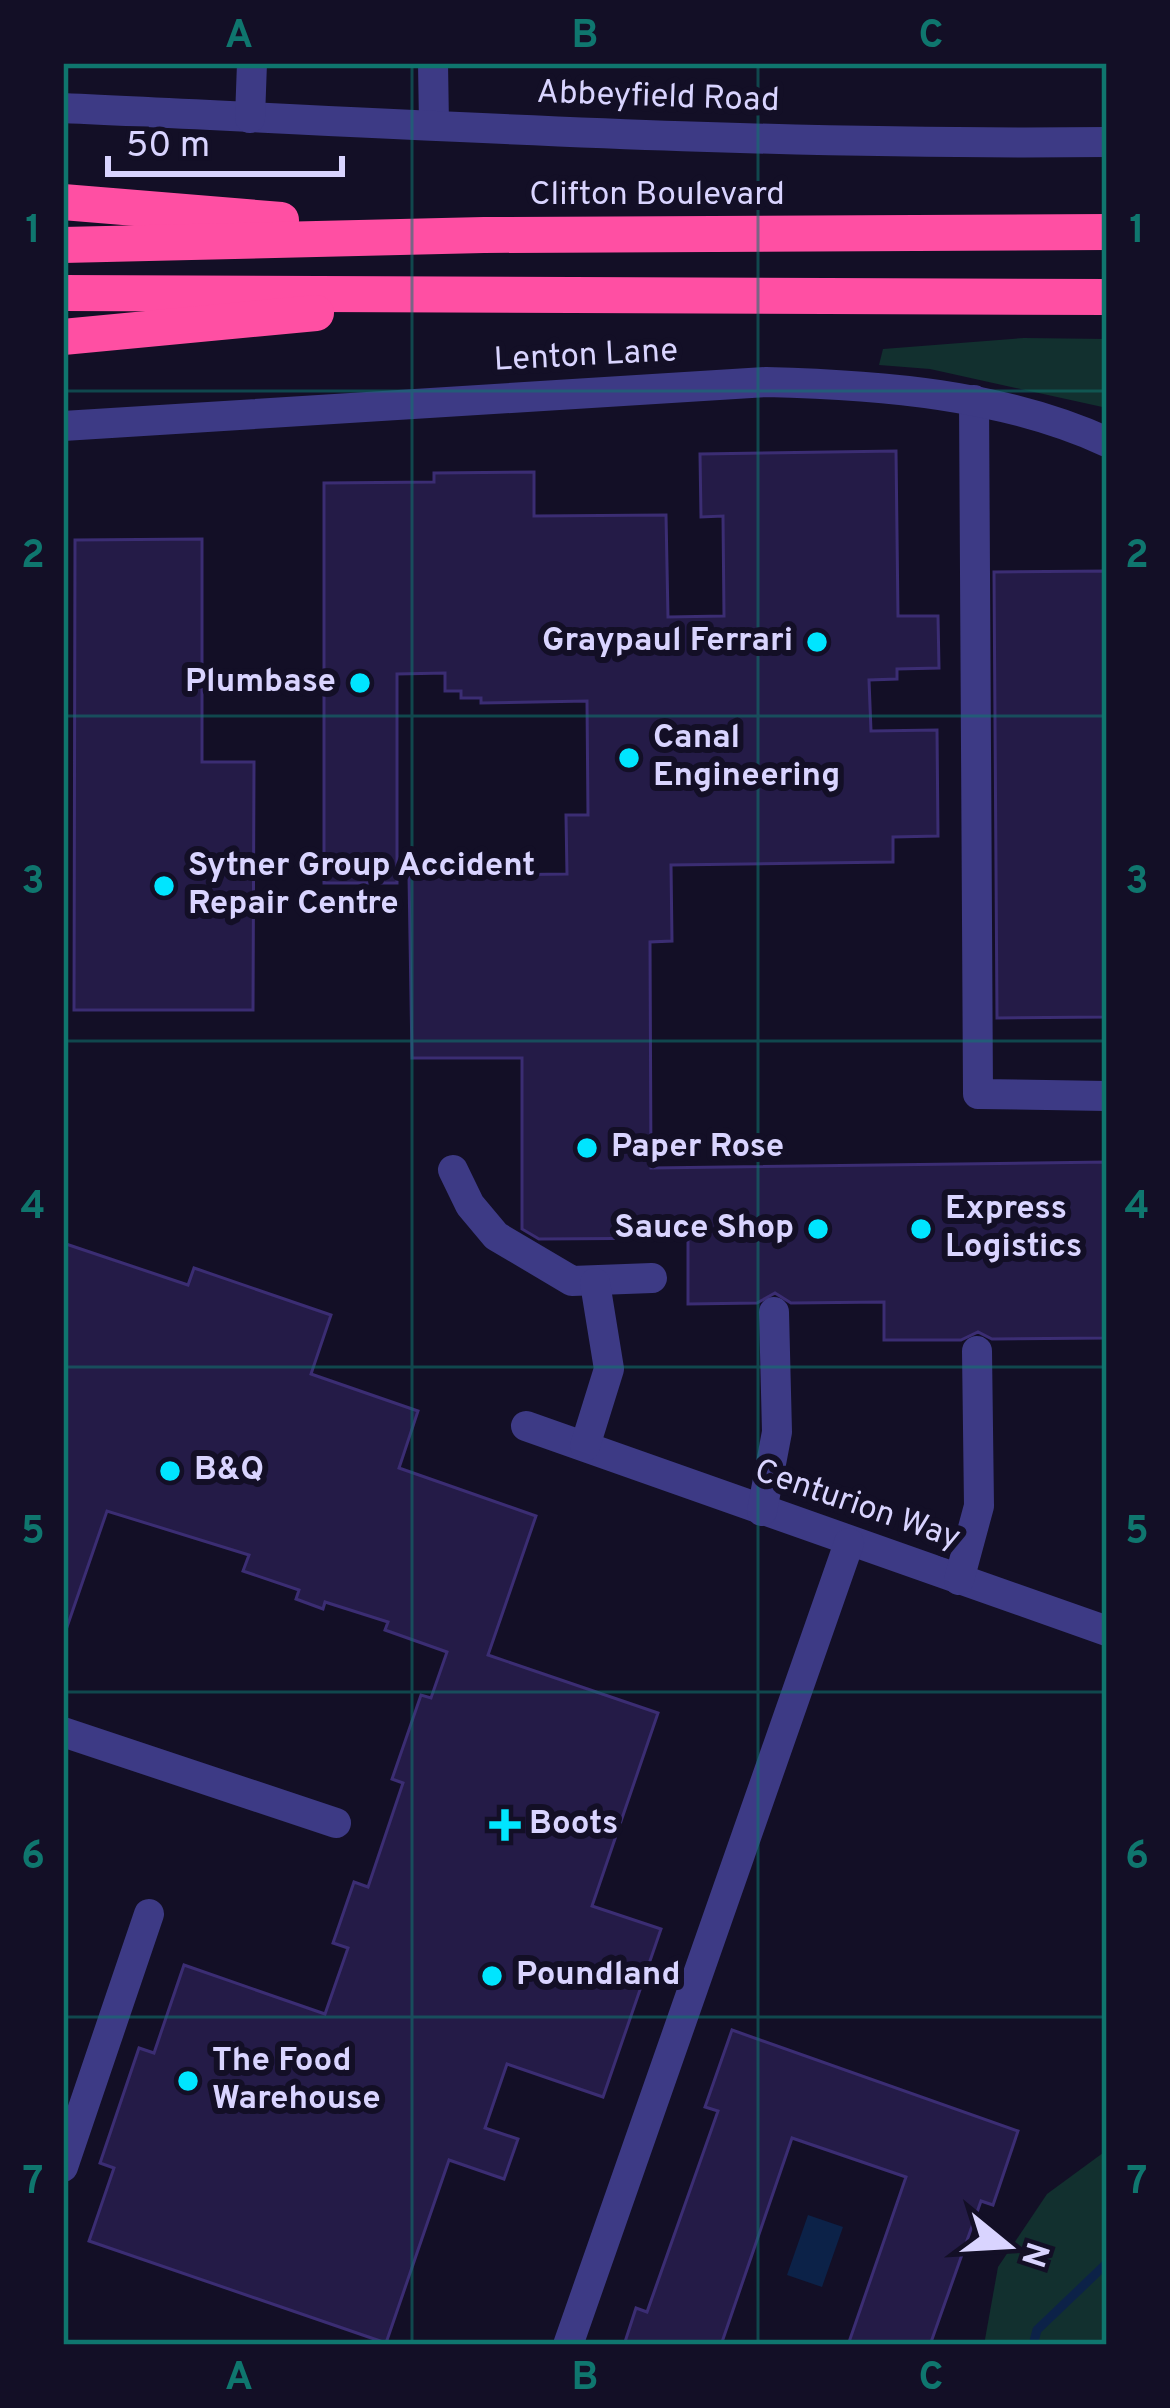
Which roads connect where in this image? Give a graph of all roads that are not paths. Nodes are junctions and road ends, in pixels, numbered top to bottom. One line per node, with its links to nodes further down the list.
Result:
1 (252, 63): 4 (street)
2 (433, 63): 5 (street)
3 (63, 108): 4 (street, Abbeyfield Road)
4 (250, 118): 5 (street, Abbeyfield Road)
5 (434, 125): 6 (street, Abbeyfield Road)
6 (1107, 142)
7 (63, 202): 9 (highway)
8 (1107, 232): 9 (highway, Clifton Boulevard)
9 (484, 236): 10 (highway, Clifton Boulevard)
10 (63, 245)
11 (63, 293): 12 (highway)
12 (482, 297): 13 (highway); 14 (highway)
13 (1107, 297)
14 (63, 337)
15 (974, 400): 16 (street, Lenton Lane); 17 (street, Lenton Lane); 18 (street)
16 (63, 426)
17 (1107, 442)
18 (1107, 1096)
19 (453, 1170): 21 (street)
20 (652, 1278): 21 (street)
21 (596, 1283): 25 (street)
22 (774, 1312): 26 (street)
23 (977, 1352): 28 (street)
24 (526, 1426): 25 (street, Centurion Way)
25 (585, 1446): 26 (street, Centurion Way)
26 (763, 1511): 27 (street, Centurion Way)
27 (849, 1543): 28 (street, Centurion Way); 34 (street)
28 (958, 1580): 29 (street, Centurion Way)
29 (1107, 1631)
30 (63, 1732): 31 (street)
31 (336, 1823)
32 (149, 1914): 33 (street)
33 (63, 2168)
34 (568, 2345)

